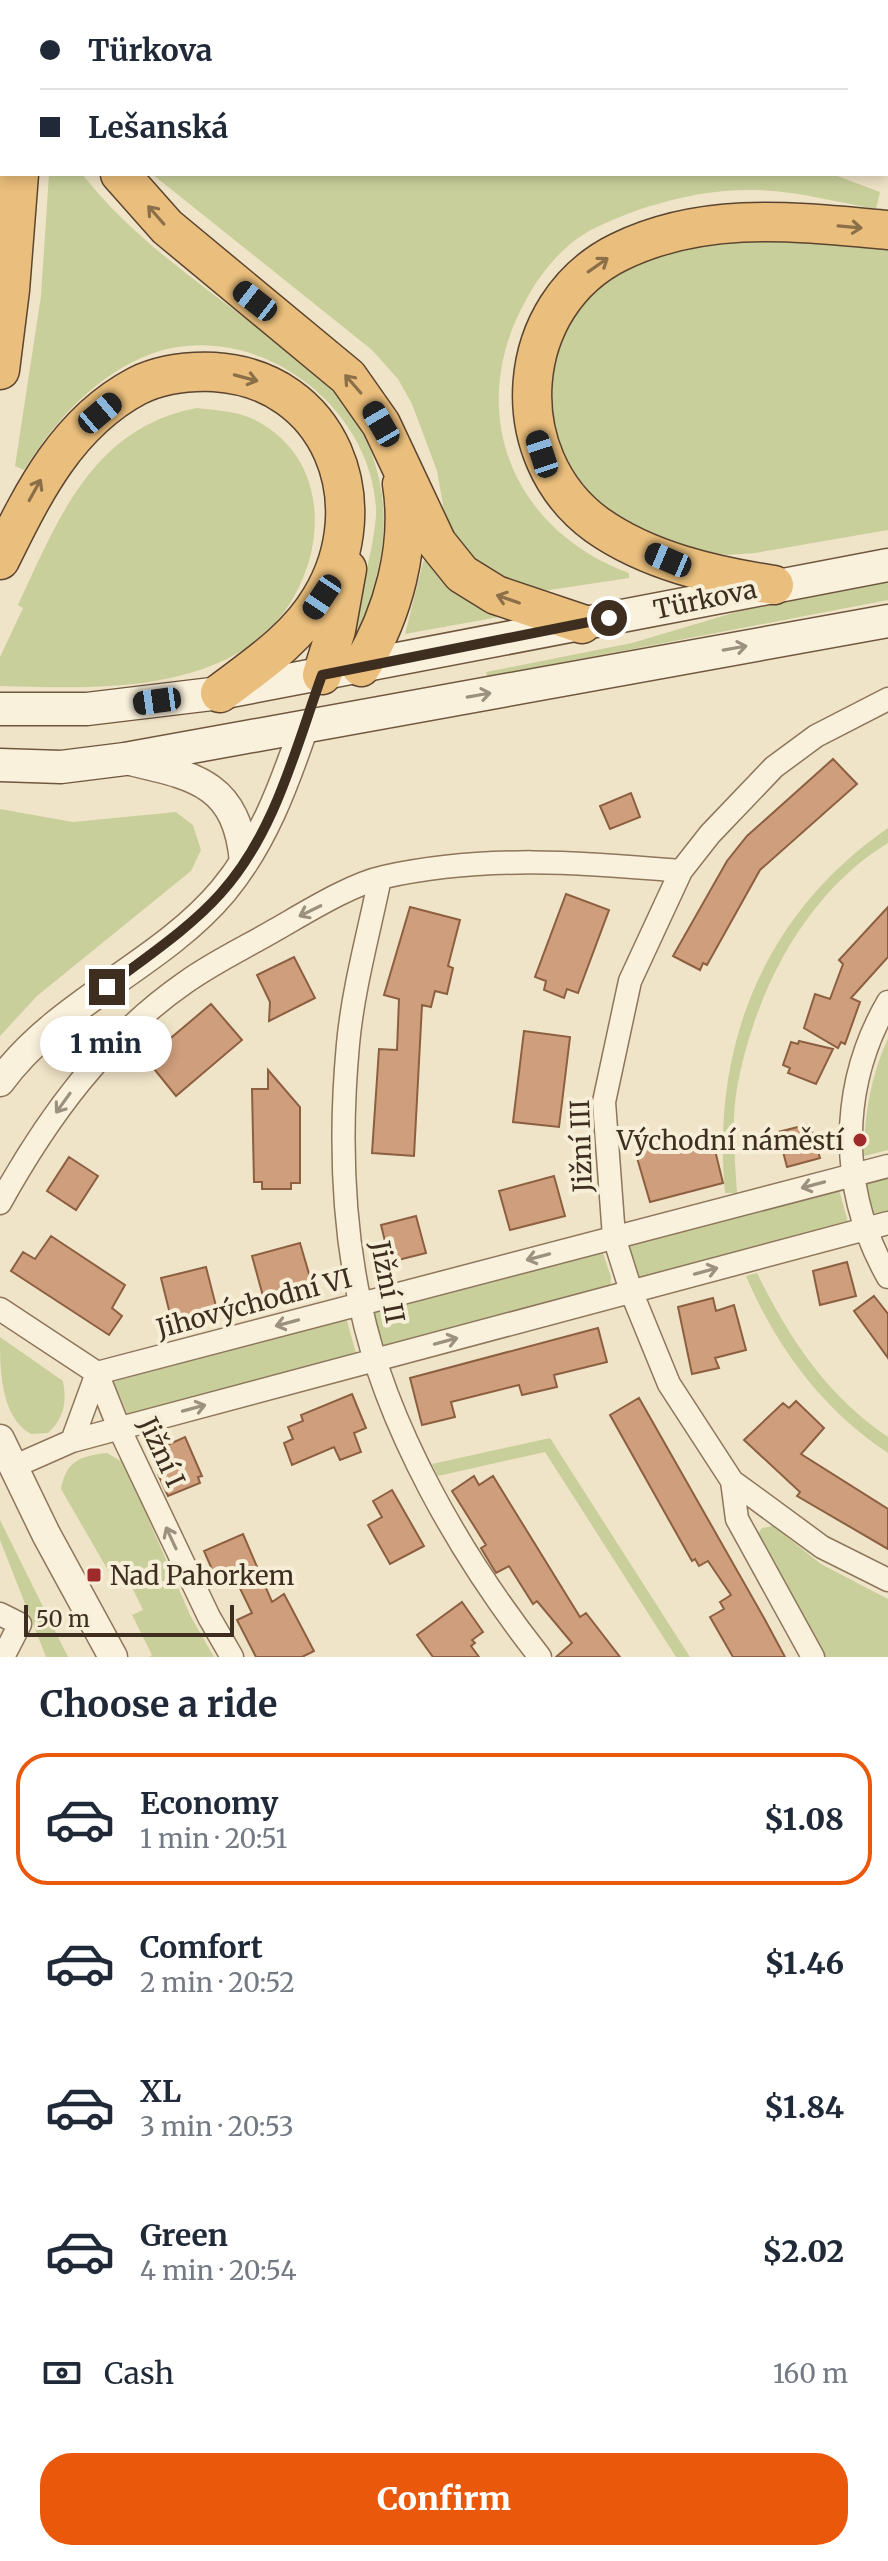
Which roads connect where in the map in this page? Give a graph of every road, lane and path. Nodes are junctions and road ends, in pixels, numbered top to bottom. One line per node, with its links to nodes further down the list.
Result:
1 (19, 176): 4 (highway)
2 (122, 176): 5 (highway, one-way to 2)
3 (888, 230): 9 (highway, one-way to 3)
4 (0, 370)
5 (393, 450): 11 (highway, one-way to 5); 12 (highway)
6 (345, 519): 7 (highway, one-way to 6); 13 (highway); 14 (highway)
7 (0, 560)
8 (888, 565): 9 (main road, Türkova)
9 (774, 585): 11 (main road, Türkova)
10 (888, 621): 17 (main road, Türkova, one-way to 10)
11 (582, 624): 12 (main road, Türkova)
12 (361, 667): 13 (main road, Türkova); 17 (main road)
13 (322, 675): 14 (main road, Türkova); 17 (main road)
14 (220, 693): 16 (main road, Türkova)
15 (888, 699): 21 (street, Jižní III)
16 (0, 709)
17 (304, 727): 18 (main road, Türkova); 20 (street)
18 (125, 759): 19 (main road, Türkova); 20 (street)
19 (0, 765)
20 (244, 862): 24 (street)
21 (681, 871): 22 (street); 30 (street, Jižní III)
22 (380, 878): 27 (street, one-way to 27); 33 (street, Jižní II)
23 (888, 1002): 26 (street)
24 (0, 1082)
25 (888, 1166): 26 (street, Jihovýchodní VI)
26 (852, 1175): 29 (street); 30 (street, Jihovýchodní VI, one-way to 30)
27 (0, 1203)
28 (888, 1223): 29 (street)
29 (865, 1229): 31 (street); 32 (street, one-way to 29)
30 (614, 1237): 32 (street, Jižní III); 33 (street, Jihovýchodní VI, one-way to 33)
31 (888, 1277)
32 (631, 1291): 35 (street, one-way to 32); 41 (street, Jižní III)
33 (360, 1304): 35 (street, Jižní II); 36 (street, Jihovýchodní VI, one-way to 36)
34 (0, 1309): 36 (street)
35 (377, 1359): 37 (street, one-way to 35); 47 (street, Jižní II)
36 (97, 1373): 37 (street, Jižní I); 39 (street)
37 (119, 1428): 39 (street); 46 (street, Jižní I, one-way to 37)
38 (0, 1439): 40 (street)
39 (72, 1441): 40 (street)
40 (13, 1467): 45 (street)
41 (732, 1481): 42 (street); 48 (street, Jižní III)
42 (888, 1580)
43 (10, 1619): 44 (street)
44 (3, 1657)
45 (113, 1657)
46 (232, 1657)
47 (540, 1657)
48 (813, 1657)

